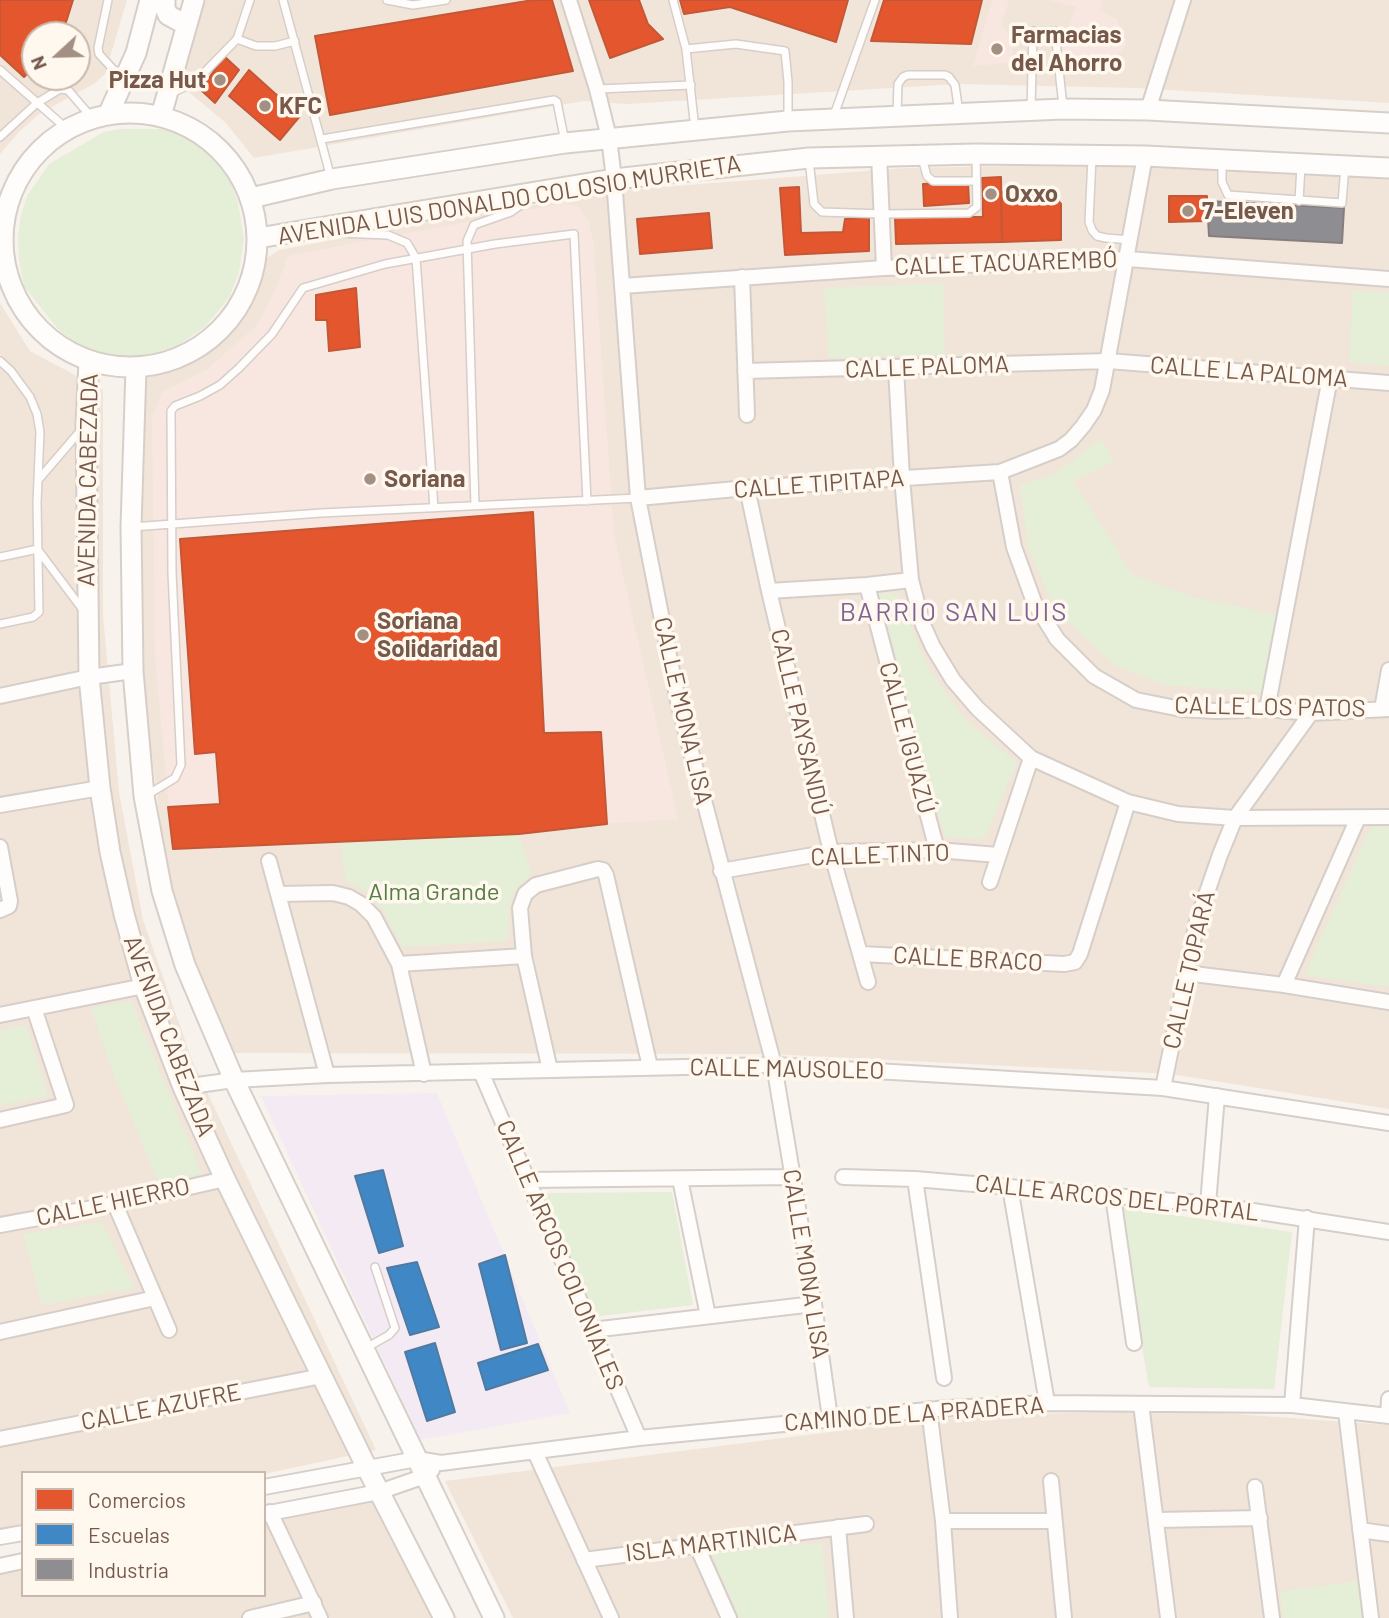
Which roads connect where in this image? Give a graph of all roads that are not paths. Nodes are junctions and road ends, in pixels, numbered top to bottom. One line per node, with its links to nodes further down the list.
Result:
1 (108, 0): 18 (lane)
2 (150, 0): 18 (main road)
3 (165, 0): 13 (main road)
4 (194, 0): 13 (main road)
5 (250, 0): 14 (lane)
6 (283, 0): 15 (lane)
7 (387, 0): 8 (lane)
8 (446, 0)
9 (569, 0): 20 (street, CALLE MONA LISA)
10 (673, 0): 16 (lane)
11 (875, 0): 30 (lane)
12 (1179, 1): 24 (street)
13 (186, 24): 21 (main road)
14 (237, 38): 15 (lane); 21 (lane)
15 (295, 41): 37 (lane)
16 (686, 49): 19 (lane); 31 (lane)
17 (0, 70): 22 (lane)
18 (124, 80): 29 (main road)
19 (691, 85): 20 (lane); 34 (lane)
20 (597, 89): 36 (street, CALLE MONA LISA)
21 (167, 96): 27 (main road)
22 (37, 103): 29 (lane); 33 (lane); 35 (lane)
23 (1063, 109): 24 (main road, AVENIDA LUIS DONALDO COLOSIO MURRIETA); 25 (main road, AVENIDA LUIS DONALDO COLOSIO MURRIETA); 25 (lane)
24 (1148, 110): 32 (main road, AVENIDA LUIS DONALDO COLOSIO MURRIETA)
25 (1031, 111): 26 (main road, AVENIDA LUIS DONALDO COLOSIO MURRIETA)
26 (959, 114): 28 (main road, AVENIDA LUIS DONALDO COLOSIO MURRIETA); 28 (lane)
27 (161, 116): 29 (main road); 53 (main road)
28 (896, 116): 30 (main road, AVENIDA LUIS DONALDO COLOSIO MURRIETA)
29 (100, 117): 33 (main road)
30 (833, 119): 31 (main road, AVENIDA LUIS DONALDO COLOSIO MURRIETA)
31 (788, 121): 34 (main road, AVENIDA LUIS DONALDO COLOSIO MURRIETA)
32 (1389, 123)
33 (67, 129): 55 (main road)
34 (695, 130): 36 (main road, AVENIDA LUIS DONALDO COLOSIO MURRIETA)
35 (0, 137)
36 (609, 138): 38 (main road, AVENIDA LUIS DONALDO COLOSIO MURRIETA); 50 (street, CALLE MONA LISA)
37 (322, 139): 38 (lane); 49 (lane)
38 (565, 143): 49 (main road, AVENIDA LUIS DONALDO COLOSIO MURRIETA)
39 (976, 154): 41 (main road, AVENIDA LUIS DONALDO COLOSIO MURRIETA); 42 (main road, AVENIDA LUIS DONALDO COLOSIO MURRIETA); 51 (lane)
40 (879, 155): 41 (main road, AVENIDA LUIS DONALDO COLOSIO MURRIETA); 44 (main road, AVENIDA LUIS DONALDO COLOSIO MURRIETA); 56 (street)
41 (922, 155): 51 (lane)
42 (1093, 156): 43 (main road, AVENIDA LUIS DONALDO COLOSIO MURRIETA); 59 (lane)
43 (1145, 156): 45 (main road, AVENIDA LUIS DONALDO COLOSIO MURRIETA); 59 (street)
44 (809, 158): 50 (main road, AVENIDA LUIS DONALDO COLOSIO MURRIETA); 56 (lane)
45 (1222, 159): 46 (main road, AVENIDA LUIS DONALDO COLOSIO MURRIETA); 54 (lane)
46 (1302, 163): 47 (main road, AVENIDA LUIS DONALDO COLOSIO MURRIETA); 54 (lane)
47 (1345, 166): 48 (main road, AVENIDA LUIS DONALDO COLOSIO MURRIETA); 54 (lane)
48 (1389, 168)
49 (332, 179): 53 (main road, AVENIDA LUIS DONALDO COLOSIO MURRIETA)
50 (614, 179): 52 (main road, AVENIDA LUIS DONALDO COLOSIO MURRIETA); 67 (street, CALLE MONA LISA)
51 (976, 181): 56 (lane)
52 (537, 192): 57 (main road, AVENIDA LUIS DONALDO COLOSIO MURRIETA); 60 (lane)
53 (251, 198): 58 (main road)
54 (1299, 201)
55 (4, 206): 61 (main road)
56 (883, 214): 64 (street)
57 (318, 227): 58 (main road, AVENIDA LUIS DONALDO COLOSIO MURRIETA); 62 (lane)
58 (258, 238): 72 (main road)
59 (1131, 240): 63 (street)
60 (466, 249): 62 (lane); 84 (lane); 85 (lane)
61 (2, 253): 68 (main road)
62 (416, 258): 86 (lane); 87 (lane)
63 (1128, 259): 64 (street, CALLE TACUAREMBÓ); 66 (street, CALLE TACUAREMBÓ); 70 (street)
64 (884, 268): 65 (street, CALLE TACUAREMBÓ)
65 (742, 277): 67 (street, CALLE TACUAREMBÓ); 74 (street)
66 (1389, 279)
67 (622, 286): 83 (street, CALLE MONA LISA)
68 (6, 292): 71 (main road)
69 (0, 361): 81 (lane)
70 (1108, 361): 73 (street, CALLE PALOMA); 75 (street, CALLE LA PALOMA); 79 (street, CALLE TIPITAPA)
71 (89, 362): 72 (main road); 78 (main road, AVENIDA CABEZADA)
72 (136, 368): 88 (main road, AVENIDA CABEZADA)
73 (896, 368): 74 (street, CALLE PALOMA); 80 (street)
74 (745, 371): 77 (street)
75 (1330, 378): 76 (street, CALLE LA PALOMA); 100 (street)
76 (1389, 383)
77 (747, 415)
78 (86, 424): 81 (lane); 94 (main road, AVENIDA CABEZADA)
79 (1000, 472): 80 (street, CALLE TIPITAPA); 100 (street, CALLE LOS PATOS)
80 (902, 478): 82 (street, CALLE TIPITAPA); 91 (street)
81 (37, 481): 89 (lane)
82 (747, 488): 83 (street, CALLE TIPITAPA); 93 (street, CALLE PAYSANDÚ)
83 (638, 498): 84 (lane); 116 (street, CALLE MONA LISA)
84 (587, 500): 85 (lane)
85 (475, 505): 86 (lane)
86 (434, 508): 87 (lane)
87 (172, 525): 88 (lane); 105 (lane)
88 (131, 527): 97 (main road, AVENIDA CABEZADA)
89 (38, 549): 90 (lane); 94 (lane); 95 (lane)
90 (0, 557)
91 (911, 580): 92 (street); 103 (street)
92 (867, 585): 93 (street); 112 (street, CALLE IGUAZÚ)
93 (769, 591): 113 (street, CALLE PAYSANDÚ)
94 (88, 616): 98 (main road, AVENIDA CABEZADA)
95 (0, 624)
96 (1389, 670): 101 (street)
97 (134, 671): 98 (street); 105 (main road, AVENIDA CABEZADA)
98 (89, 677): 99 (street); 104 (main road, AVENIDA CABEZADA)
99 (0, 696)
100 (1267, 709): 102 (street, CALLE LOS PATOS)
101 (1386, 709): 102 (street, CALLE LOS PATOS)
102 (1311, 713): 109 (street, CALLE TOPARÁ)
103 (1031, 758): 106 (street); 114 (street)
104 (100, 788): 107 (street); 126 (main road, AVENIDA CABEZADA)
105 (144, 796): 136 (main road, AVENIDA CABEZADA)
106 (1128, 802): 109 (street); 120 (street, CALLE BRACO)
107 (0, 805)
108 (1389, 817): 110 (street)
109 (1235, 818): 110 (street); 123 (street, CALLE TOPARÁ)
110 (1358, 818): 125 (street)
111 (0, 847): 119 (street)
112 (937, 850): 113 (street, CALLE TINTO); 114 (street, CALLE TINTO)
113 (831, 852): 116 (street, CALLE TINTO); 120 (street, CALLE PAYSANDÚ)
114 (998, 855): 117 (street)
115 (268, 861): 118 (street)
116 (721, 871): 130 (street, CALLE MONA LISA)
117 (990, 882)
118 (278, 894): 122 (street); 135 (street)
119 (5, 908)
120 (860, 954): 124 (street, CALLE PAYSANDÚ)
121 (524, 956): 122 (street); 131 (street); 132 (street)
122 (399, 964): 134 (street)
123 (1185, 973): 125 (street); 138 (street, CALLE TOPARÁ)
124 (868, 982)
125 (1284, 985): 127 (street)
126 (144, 986): 128 (street); 137 (main road, AVENIDA CABEZADA)
127 (1389, 1002)
128 (34, 1008): 129 (street); 140 (street)
129 (0, 1015)
130 (774, 1065): 131 (street, CALLE MAUSOLEO); 138 (street, CALLE MAUSOLEO); 142 (street, CALLE MONA LISA)
131 (650, 1067): 132 (street, CALLE MAUSOLEO)
132 (550, 1070): 133 (street, CALLE MAUSOLEO)
133 (481, 1072): 134 (street, CALLE MAUSOLEO); 147 (street, CALLE ARCOS COLONIALES)
134 (424, 1074): 135 (street, CALLE MAUSOLEO)
135 (327, 1075): 136 (street, CALLE MAUSOLEO)
136 (234, 1080): 137 (street, CALLE MAUSOLEO); 163 (main road, AVENIDA CABEZADA)
137 (183, 1087): 144 (main road, AVENIDA CABEZADA)
138 (1163, 1088): 139 (street, CALLE MAUSOLEO)
139 (1217, 1096): 141 (street, CALLE MAUSOLEO); 151 (street)
140 (0, 1120)
141 (1389, 1123)
142 (792, 1177): 145 (street); 157 (street, CALLE MONA LISA)
143 (843, 1177): 146 (street, CALLE ARCOS DEL PORTAL)
144 (225, 1179): 150 (street, CALLE HIERRO); 164 (main road, AVENIDA CABEZADA)
145 (680, 1179): 147 (street); 158 (street)
146 (915, 1179): 148 (street, CALLE ARCOS DEL PORTAL); 165 (street)
147 (527, 1180): 160 (street, CALLE ARCOS COLONIALES)
148 (1010, 1187): 149 (street, CALLE ARCOS DEL PORTAL); 167 (street)
149 (1113, 1196): 151 (street, CALLE ARCOS DEL PORTAL); 162 (street)
150 (114, 1204): 153 (street, CALLE HIERRO); 156 (street)
151 (1208, 1204): 152 (street, CALLE ARCOS DEL PORTAL)
152 (1307, 1218): 154 (street, CALLE ARCOS DEL PORTAL); 169 (street)
153 (0, 1225)
154 (1389, 1233)
155 (375, 1267): 163 (lane)
156 (155, 1298): 159 (street); 161 (street)
157 (814, 1304): 158 (street); 173 (street, CALLE MONA LISA)
158 (708, 1316): 160 (street)
159 (169, 1330)
160 (592, 1330): 174 (street, CALLE ARCOS COLONIALES)
161 (0, 1332)
162 (1134, 1343)
163 (363, 1351): 178 (main road, AVENIDA CABEZADA)
164 (322, 1376): 175 (street, CALLE AZUFRE); 177 (main road, AVENIDA CABEZADA)
165 (944, 1378)
166 (1389, 1399): 172 (street)
167 (1047, 1403): 168 (street, CAMINO DE LA PRADERA); 170 (street, CAMINO DE LA PRADERA)
168 (1142, 1404): 169 (street, CAMINO DE LA PRADERA); 185 (street)
169 (1292, 1405): 171 (street, CAMINO DE LA PRADERA)
170 (929, 1409): 173 (street, CAMINO DE LA PRADERA); 186 (street)
171 (1346, 1412): 172 (street, CAMINO DE LA PRADERA); 190 (street)
172 (1388, 1416)
173 (830, 1418): 174 (street, CAMINO DE LA PRADERA)
174 (639, 1438): 176 (street, CAMINO DE LA PRADERA)
175 (0, 1439)
176 (535, 1452): 178 (street, CAMINO DE LA PRADERA); 195 (street)
177 (367, 1468): 178 (street, CAMINO DE LA PRADERA); 180 (street, CAMINO DE LA PRADERA); 182 (main road, AVENIDA CABEZADA)
178 (421, 1468): 182 (street, CAMINO DE LA PRADERA); 202 (main road, AVENIDA CABEZADA)
179 (1051, 1481): 187 (street)
180 (266, 1488)
181 (1255, 1488): 184 (street)
182 (379, 1492): 183 (street, CAMINO DE LA PRADERA); 201 (main road, AVENIDA CABEZADA)
183 (267, 1513): 198 (street)
184 (1259, 1518): 185 (street); 209 (street)
185 (1156, 1520): 208 (street)
186 (943, 1521): 187 (street); 206 (street)
187 (1054, 1521): 207 (street)
188 (866, 1524): 189 (street, ISLA MARTINICA)
189 (838, 1527): 194 (street, ISLA MARTINICA); 205 (street)
190 (1360, 1530): 192 (street); 210 (street)
191 (21, 1533): 193 (street)
192 (1389, 1534)
193 (0, 1537)
194 (696, 1544): 195 (street, ISLA MARTINICA); 204 (street)
195 (584, 1560): 203 (street)
196 (21, 1561): 197 (street)
197 (0, 1566)
198 (314, 1604): 199 (street); 200 (street)
199 (250, 1618)
200 (320, 1618)
201 (443, 1618)
202 (494, 1618)
203 (611, 1618)
204 (729, 1618)
205 (846, 1618)
206 (950, 1618)
207 (1064, 1618)
208 (1168, 1618)
209 (1272, 1618)
210 (1371, 1618)

